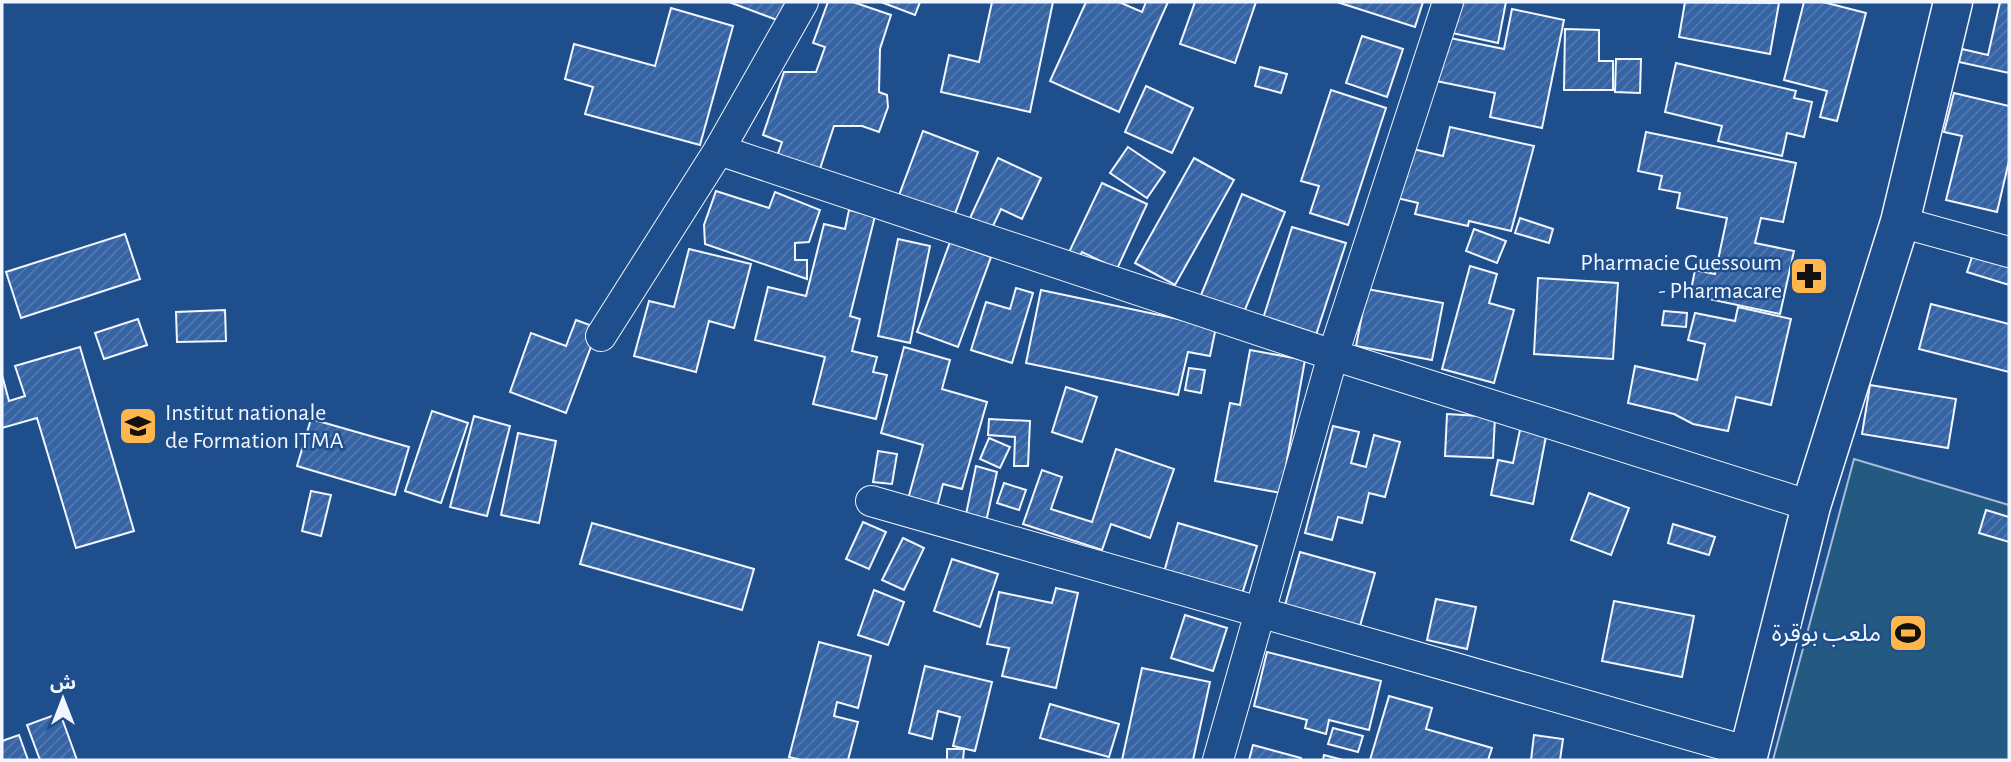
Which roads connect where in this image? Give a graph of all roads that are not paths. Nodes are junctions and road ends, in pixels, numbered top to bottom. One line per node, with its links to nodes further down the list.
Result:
1 (803, 2): 4 (street)
2 (1448, 2): 8 (street)
3 (1953, 2): 5 (main road)
4 (719, 150): 7 (street); 8 (street)
5 (1900, 222): 6 (street); 10 (main road)
6 (2009, 252)
7 (601, 337)
8 (1332, 355): 10 (street); 11 (street)
9 (871, 500): 11 (street)
10 (1811, 506): 12 (main road)
11 (1261, 612): 12 (street); 13 (street)
12 (1748, 756)
13 (1218, 760)

